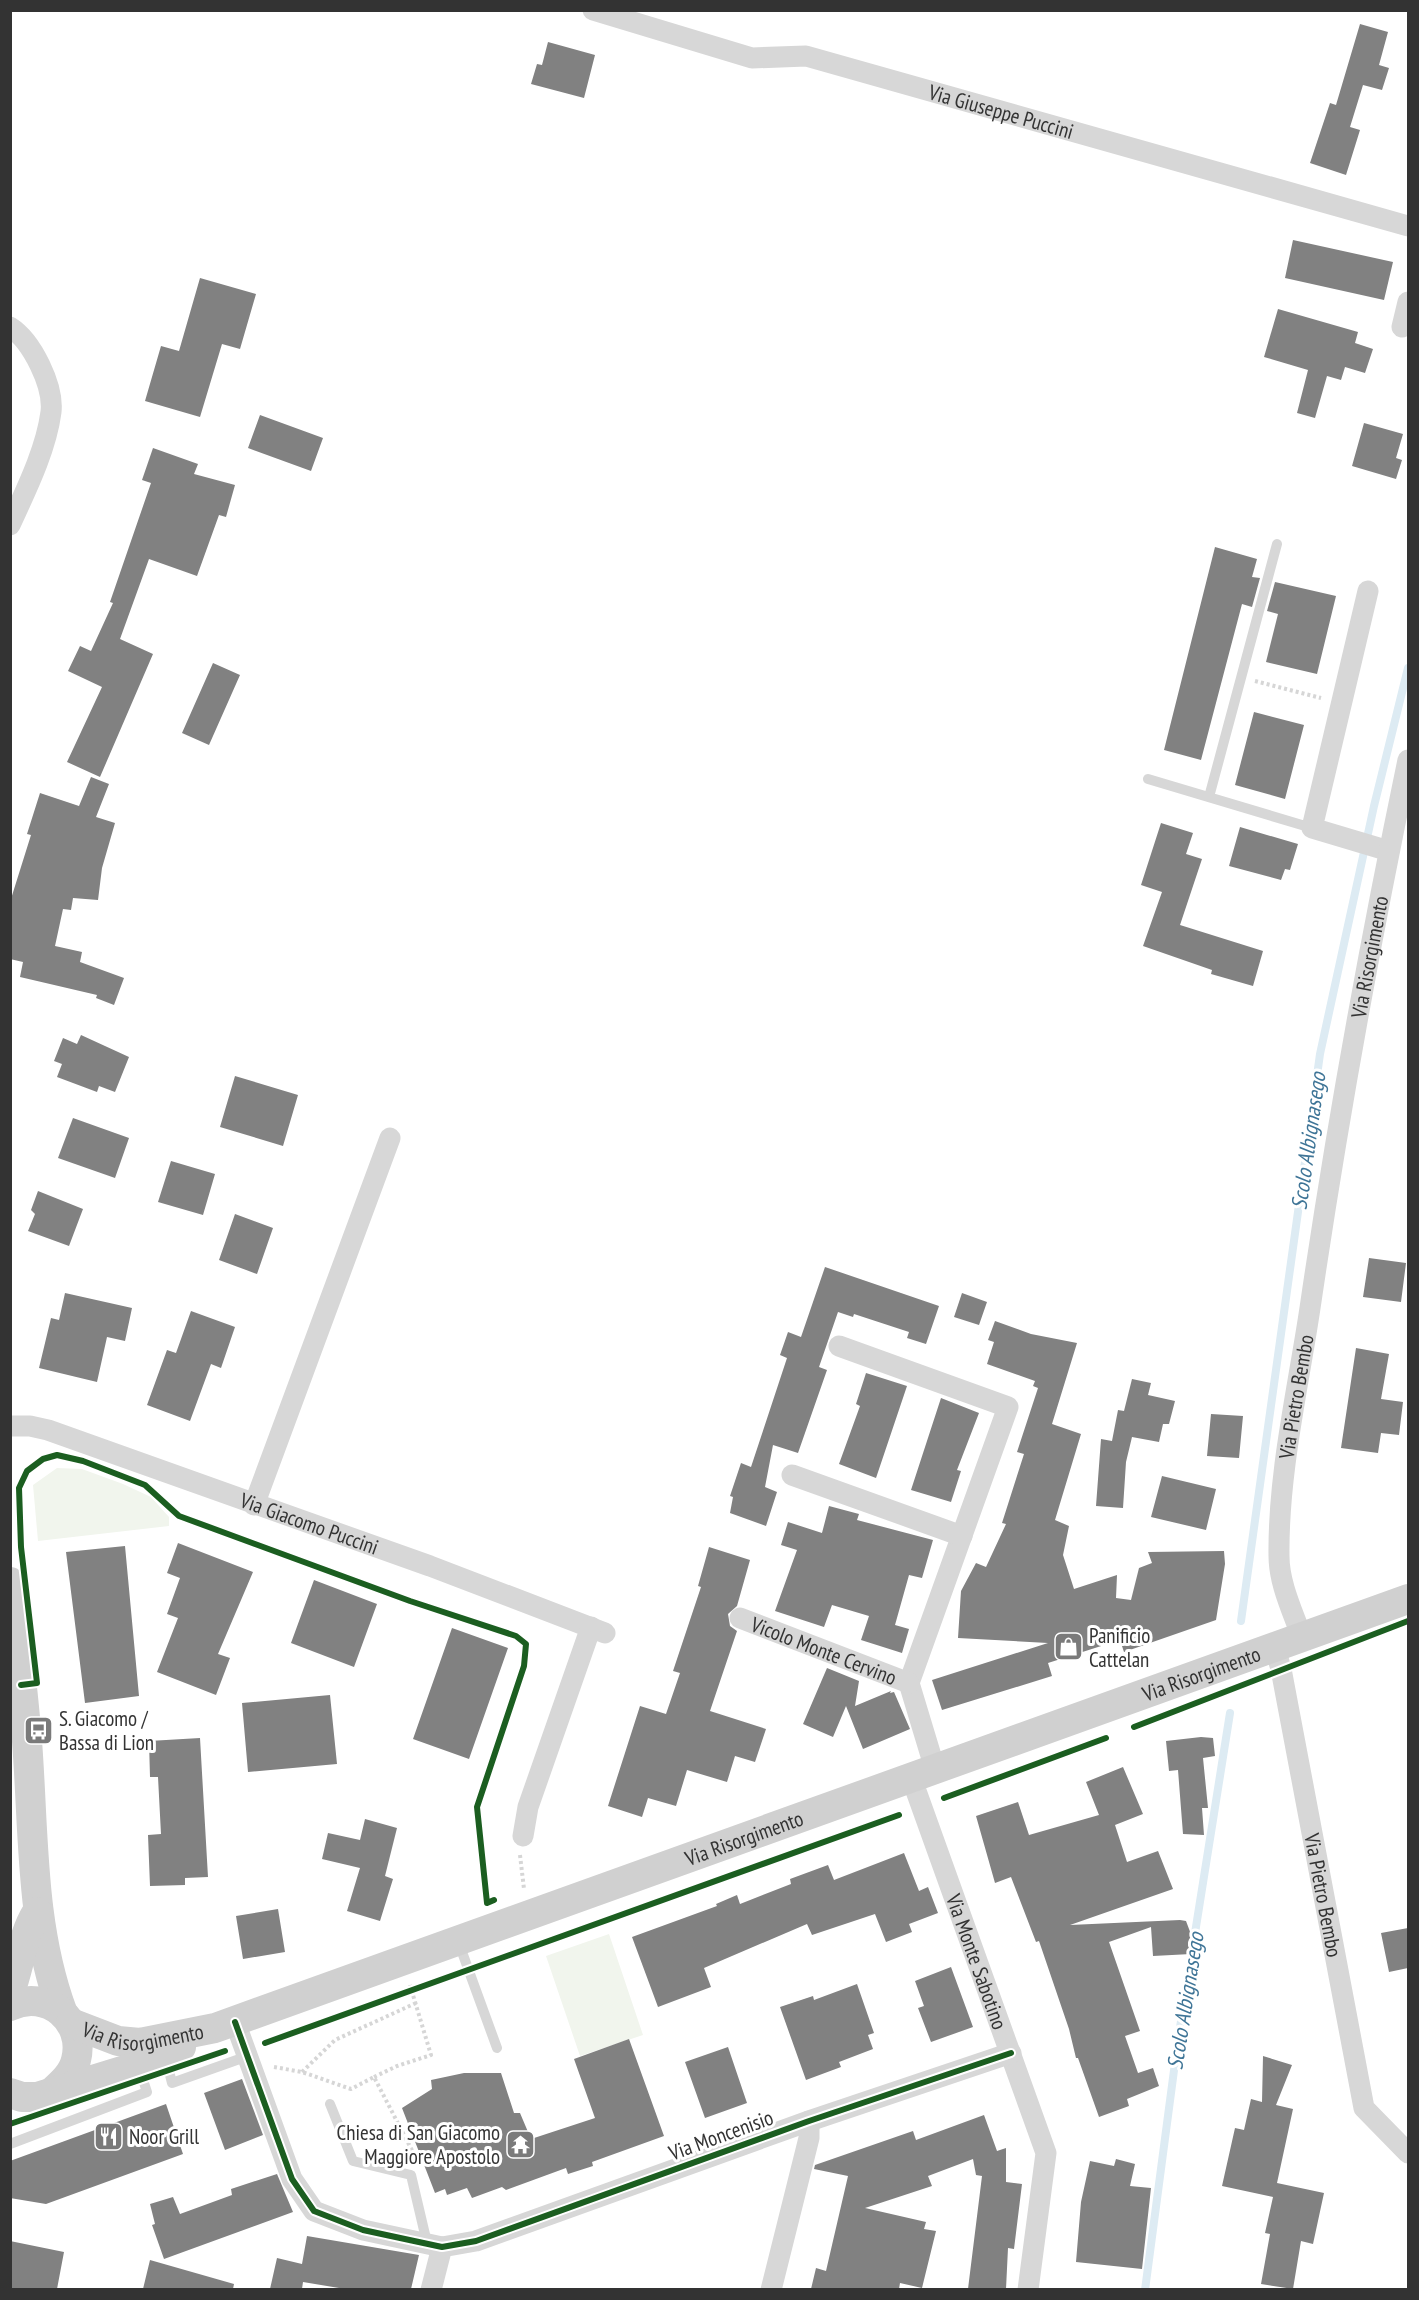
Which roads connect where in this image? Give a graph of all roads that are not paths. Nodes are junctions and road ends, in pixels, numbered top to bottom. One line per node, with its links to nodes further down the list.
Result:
1 (593, 10): 2 (street, Via Giuseppe Puccini)
2 (1408, 226)
3 (1408, 302): 5 (street)
4 (10, 327): 6 (street)
5 (1402, 327)
6 (10, 525)
7 (1277, 544): 11 (lane)
8 (1368, 591): 12 (street)
9 (1408, 760): 13 (street, Via Risorgimento)
10 (1148, 779): 11 (lane)
11 (1209, 796): 12 (lane)
12 (1312, 828): 13 (street)
13 (1374, 847): 15 (street, Via Risorgimento)
14 (390, 1138): 19 (street)
15 (1332, 1154): 24 (street, Via Pietro Bembo)
16 (840, 1346): 20 (street, Vicolo Monte Cervino)
17 (10, 1426): 19 (street, Via Giacomo Puccini)
18 (792, 1474): 20 (street)
19 (254, 1505): 28 (street, Via Giacomo Puccini)
20 (962, 1536): 25 (street, Vicolo Monte Cervino)
21 (10, 1582): 26 (main road)
22 (1408, 1599): 24 (main road)
23 (740, 1618): 25 (street, Vicolo Monte Cervino)
24 (1288, 1643): 27 (main road, Via Risorgimento); 43 (street, Via Pietro Bembo)
25 (909, 1683): 27 (street, Vicolo Monte Cervino)
26 (16, 1692): 29 (main road)
27 (923, 1773): 30 (main road, Via Risorgimento); 36 (street, Via Monte Sabotino)
28 (523, 1836)
29 (37, 1912): 31 (main road); 33 (main road)
30 (458, 1941): 34 (main road, Via Risorgimento); 35 (lane)
31 (10, 1992)
32 (10, 2006): 33 (main road, Via Risorgimento)
33 (67, 2017): 34 (main road, Via Risorgimento); 39 (main road)
34 (225, 2025): 37 (street); 38 (main road, Via Risorgimento)
35 (497, 2048)
36 (1011, 2053): 41 (street, Via Moncenisio); 47 (street, Via Monte Sabotino)
37 (248, 2056): 38 (lane); 44 (street)
38 (152, 2060): 39 (main road, Via Risorgimento); 42 (lane)
39 (24, 2097)
40 (330, 2104): 44 (lane)
41 (809, 2121): 44 (street, Via Moncenisio); 46 (street)
42 (10, 2144)
43 (1408, 2153)
44 (434, 2245): 45 (street)
45 (430, 2289)
46 (771, 2289)
47 (1028, 2289)

